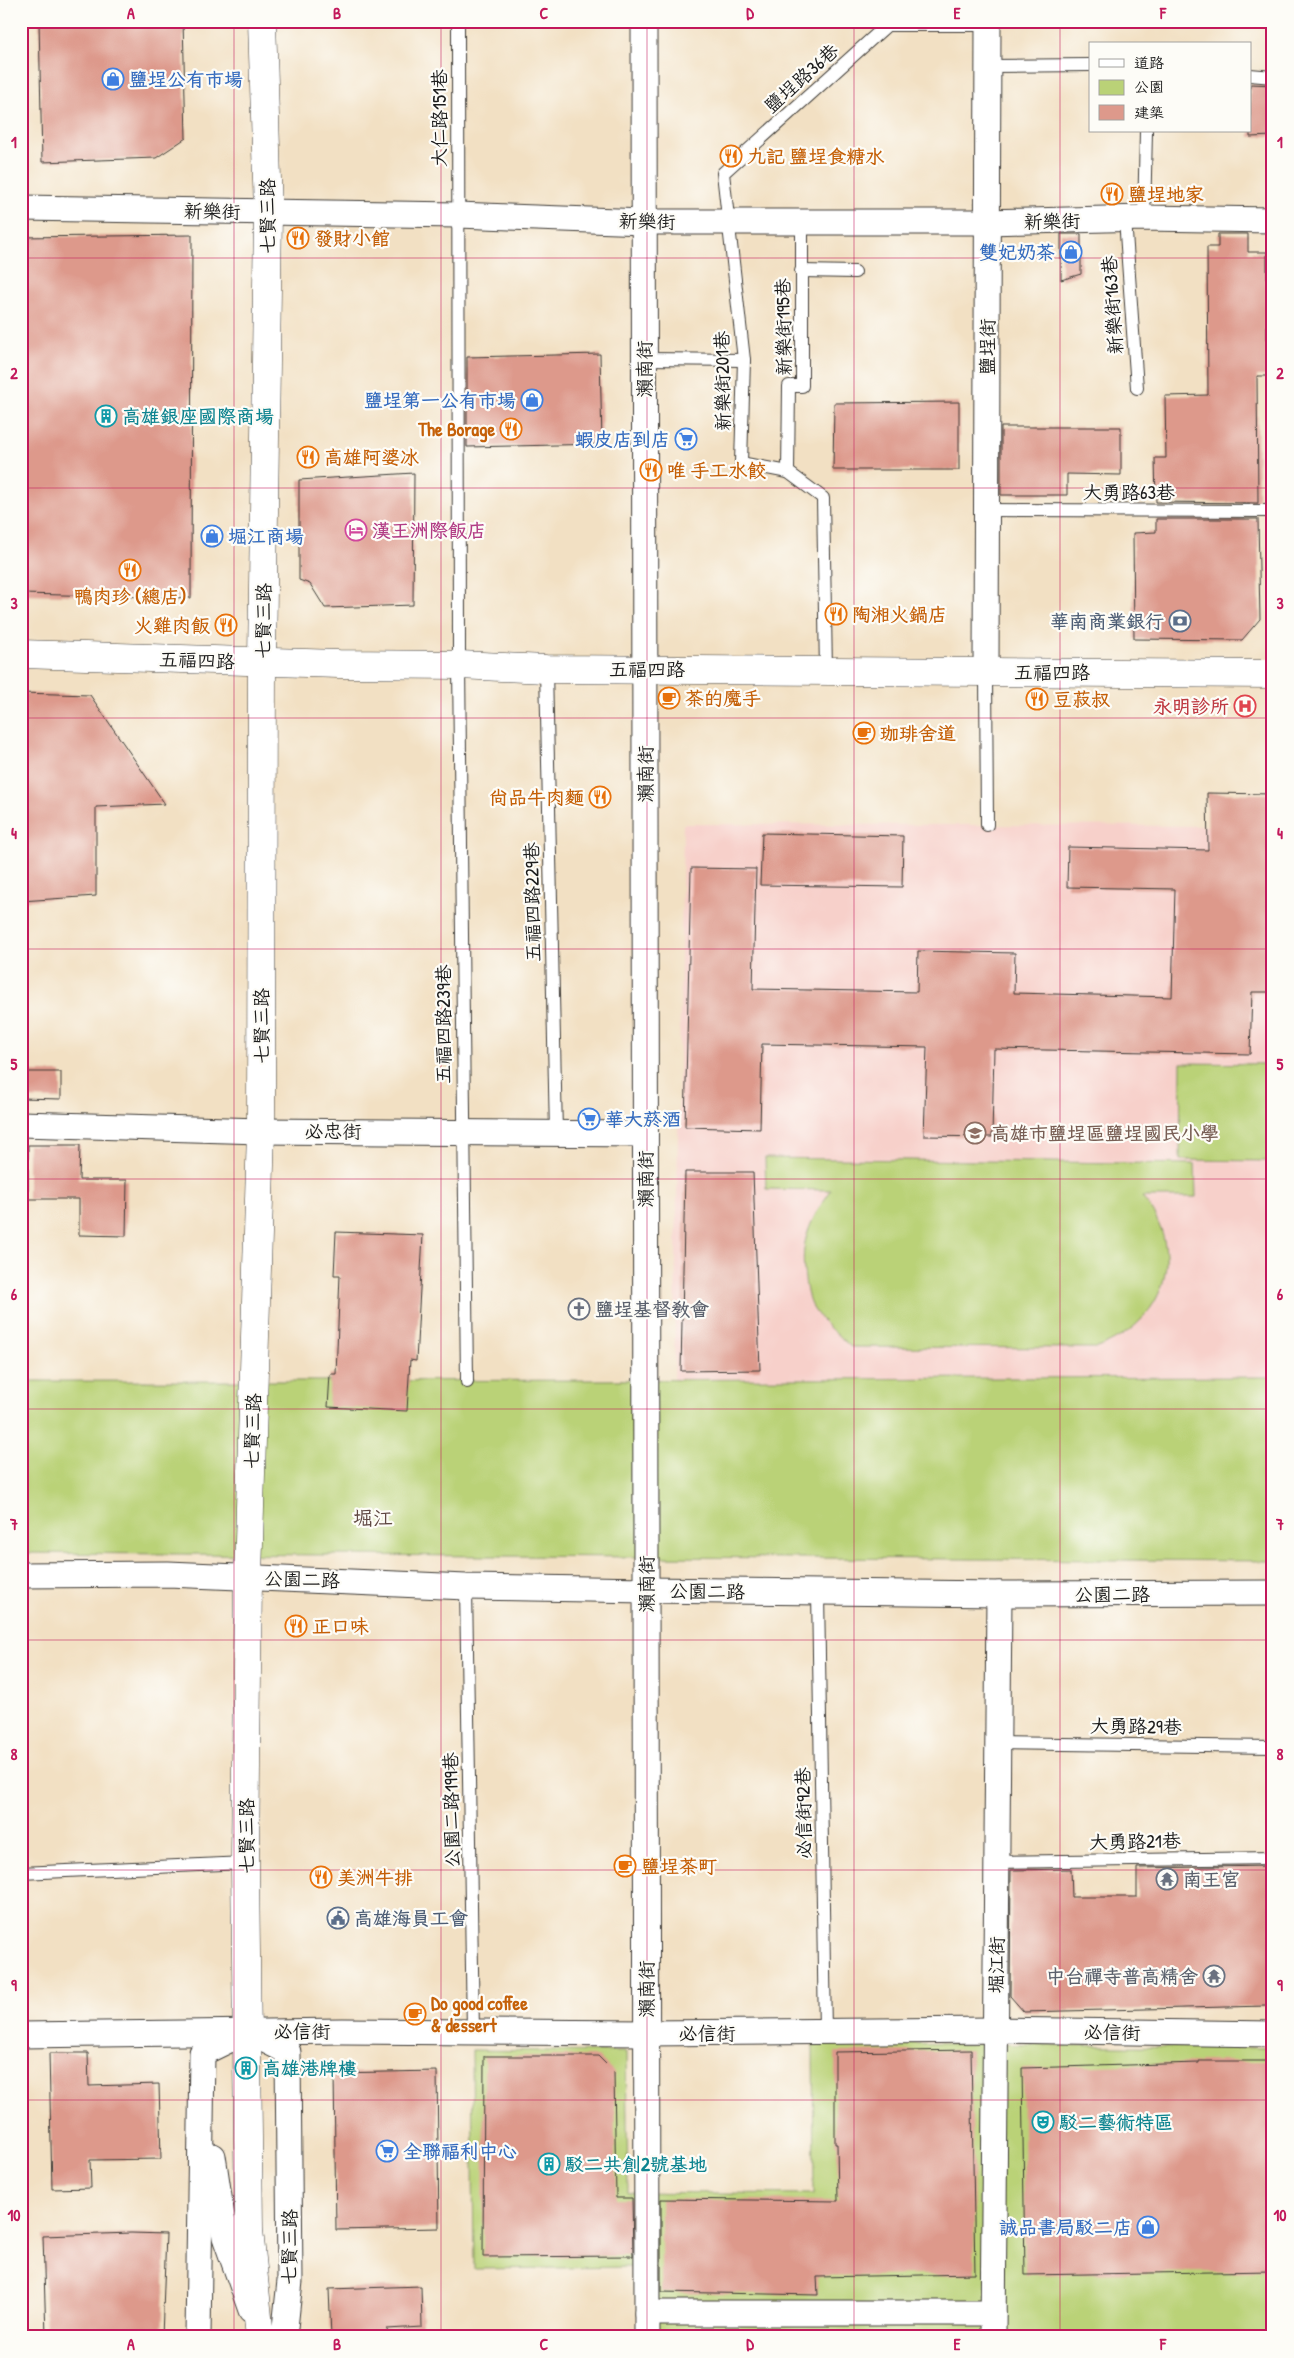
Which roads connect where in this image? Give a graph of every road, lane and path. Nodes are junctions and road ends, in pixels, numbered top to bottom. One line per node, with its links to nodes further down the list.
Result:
1 (262, 21): 11 (street, 七賢三路)
2 (458, 21): 12 (lane, 大仁路151巷)
3 (644, 21): 15 (street, 瀨南街)
4 (988, 23): 6 (street, 鹽埕街); 16 (lane, 鹽埕路36巷)
5 (1089, 65): 6 (lane)
6 (987, 66): 18 (street, 鹽埕街)
7 (1252, 75): 8 (lane)
8 (1273, 77)
9 (1146, 132): 13 (lane, 新樂街163巷)
10 (21, 208): 11 (street, 新樂街)
11 (268, 212): 12 (street, 新樂街); 28 (street, 七賢三路)
12 (458, 215): 15 (street, 新樂街); 29 (lane, 大仁路151巷)
13 (1134, 219): 14 (street, 新樂街); 18 (street, 新樂街); 23 (lane, 新樂街163巷)
14 (1273, 220)
15 (644, 222): 16 (street, 新樂街); 21 (street, 瀨南街)
16 (727, 222): 17 (street, 新樂街); 22 (lane, 新樂街201巷)
17 (802, 222): 18 (street, 新樂街); 19 (lane, 新樂街195巷)
18 (987, 222): 25 (street, 鹽埕街)
19 (801, 271): 20 (lane); 24 (lane, 新樂街195巷)
20 (855, 272)
21 (644, 359): 22 (lane); 31 (street, 瀨南街)
22 (744, 360): 24 (lane, 新樂街201巷)
23 (1137, 388)
24 (788, 472): 32 (lane)
25 (986, 510): 26 (lane, 大勇路63巷); 33 (street, 鹽埕街)
26 (1273, 511)
27 (21, 654): 28 (street, 五福四路)
28 (262, 662): 29 (street, 五福四路); 37 (street, 七賢三路)
29 (459, 665): 30 (street, 五福四路); 38 (lane, 五福四路239巷)
30 (546, 669): 31 (street, 五福四路); 39 (lane, 五福四路229巷)
31 (645, 669): 32 (street, 五福四路); 40 (street, 瀨南街)
32 (826, 671): 33 (street, 五福四路)
33 (986, 672): 34 (street, 五福四路); 35 (lane)
34 (1273, 674)
35 (987, 826)
36 (21, 1124): 37 (street, 必忠街)
37 (261, 1131): 38 (street, 必忠街); 43 (street, 七賢三路)
38 (463, 1131): 39 (street, 必忠街); 41 (lane, 五福四路239巷)
39 (556, 1133): 40 (street, 必忠街)
40 (645, 1134): 45 (street, 瀨南街)
41 (466, 1382)
42 (21, 1575): 43 (street, 公園二路)
43 (248, 1576): 44 (street, 公園二路); 53 (street, 七賢三路)
44 (466, 1587): 45 (street, 公園二路); 56 (lane, 公園二路199巷)
45 (646, 1590): 46 (street, 公園二路); 57 (street, 瀨南街)
46 (818, 1592): 48 (street, 公園二路); 58 (lane, 必信街92巷)
47 (1273, 1593): 48 (street, 公園二路)
48 (999, 1594): 49 (street, 堀江街)
49 (998, 1743): 50 (lane, 大勇路29巷); 52 (street, 堀江街)
50 (1273, 1747)
51 (1273, 1858): 52 (lane, 大勇路21巷)
52 (997, 1862): 61 (street, 堀江街)
53 (245, 1863): 54 (lane); 55 (street, 七賢三路)
54 (21, 1873)
55 (248, 2031): 56 (street, 必信街); 60 (street, 必信街); 62 (street); 65 (street, 七賢三路); 65 (street, 七賢三路)
56 (473, 2032): 57 (street, 必信街)
57 (646, 2033): 58 (street, 必信街); 63 (street, 瀨南街)
58 (824, 2033): 61 (street, 必信街)
59 (1273, 2034): 61 (street, 必信街)
60 (21, 2035)
61 (995, 2040): 64 (street, 堀江街)
62 (202, 2084): 65 (street); 66 (street)
63 (647, 2325): 64 (street)
64 (993, 2325)
65 (268, 2336)
66 (198, 2337)

